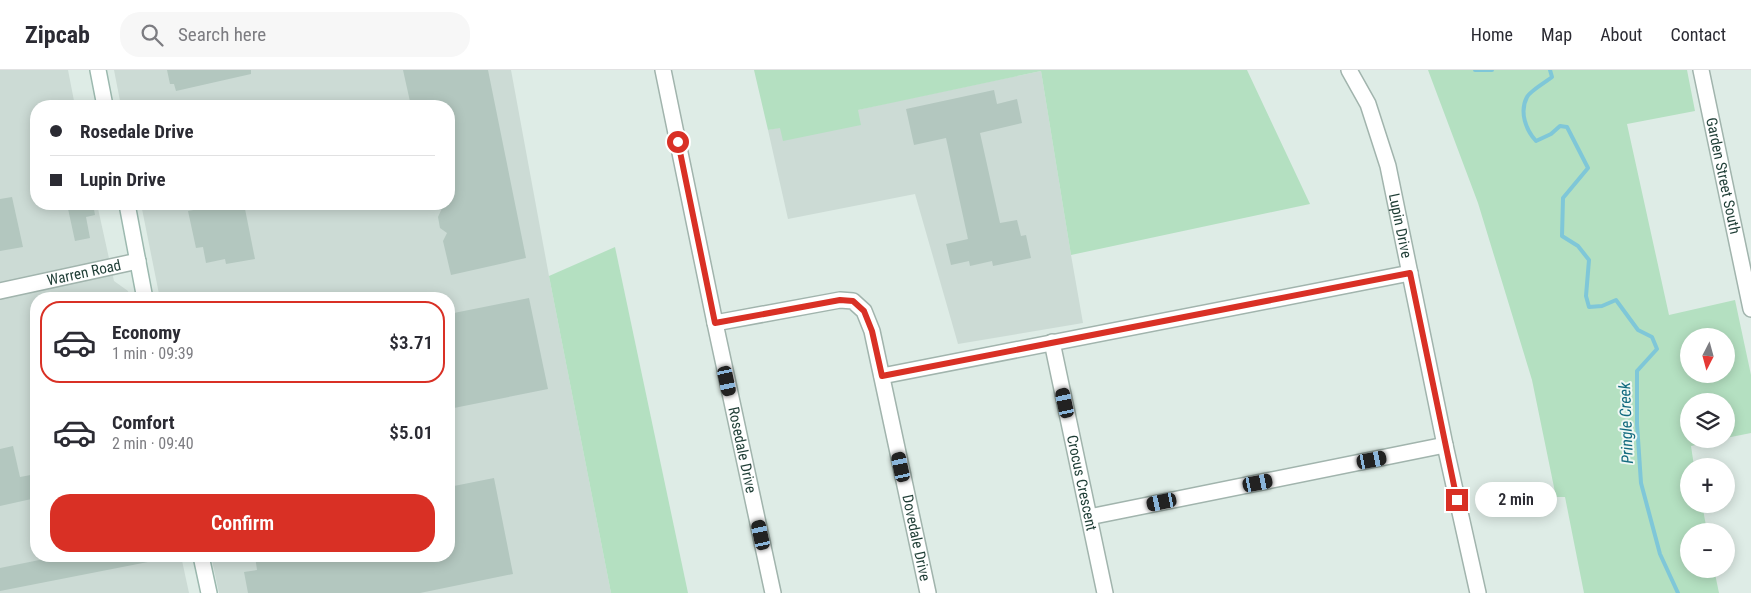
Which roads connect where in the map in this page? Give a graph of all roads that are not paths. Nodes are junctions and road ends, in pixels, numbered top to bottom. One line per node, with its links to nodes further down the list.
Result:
1 (98, 70): 5 (street)
2 (663, 70): 12 (street, Rosedale Drive)
3 (1349, 70): 8 (street, Lupin Drive)
4 (1701, 70): 11 (street, Garden Street South)
5 (104, 100)
6 (128, 210): 7 (street)
7 (138, 262): 9 (street, Warren Road); 10 (street)
8 (1410, 273): 13 (street); 15 (street, Lupin Drive)
9 (0, 291)
10 (144, 292)
11 (1751, 309)
12 (715, 323): 14 (street, Dovedale Drive); 19 (street, Rosedale Drive)
13 (1052, 342): 14 (street); 16 (street, Crocus Crescent)
14 (882, 376): 20 (street, Dovedale Drive)
15 (1445, 445): 16 (street); 22 (street, Lupin Drive)
16 (1089, 517): 21 (street, Crocus Crescent)
17 (202, 562): 18 (street)
18 (209, 593)
19 (773, 593)
20 (928, 593)
21 (1105, 593)
22 (1478, 593)

